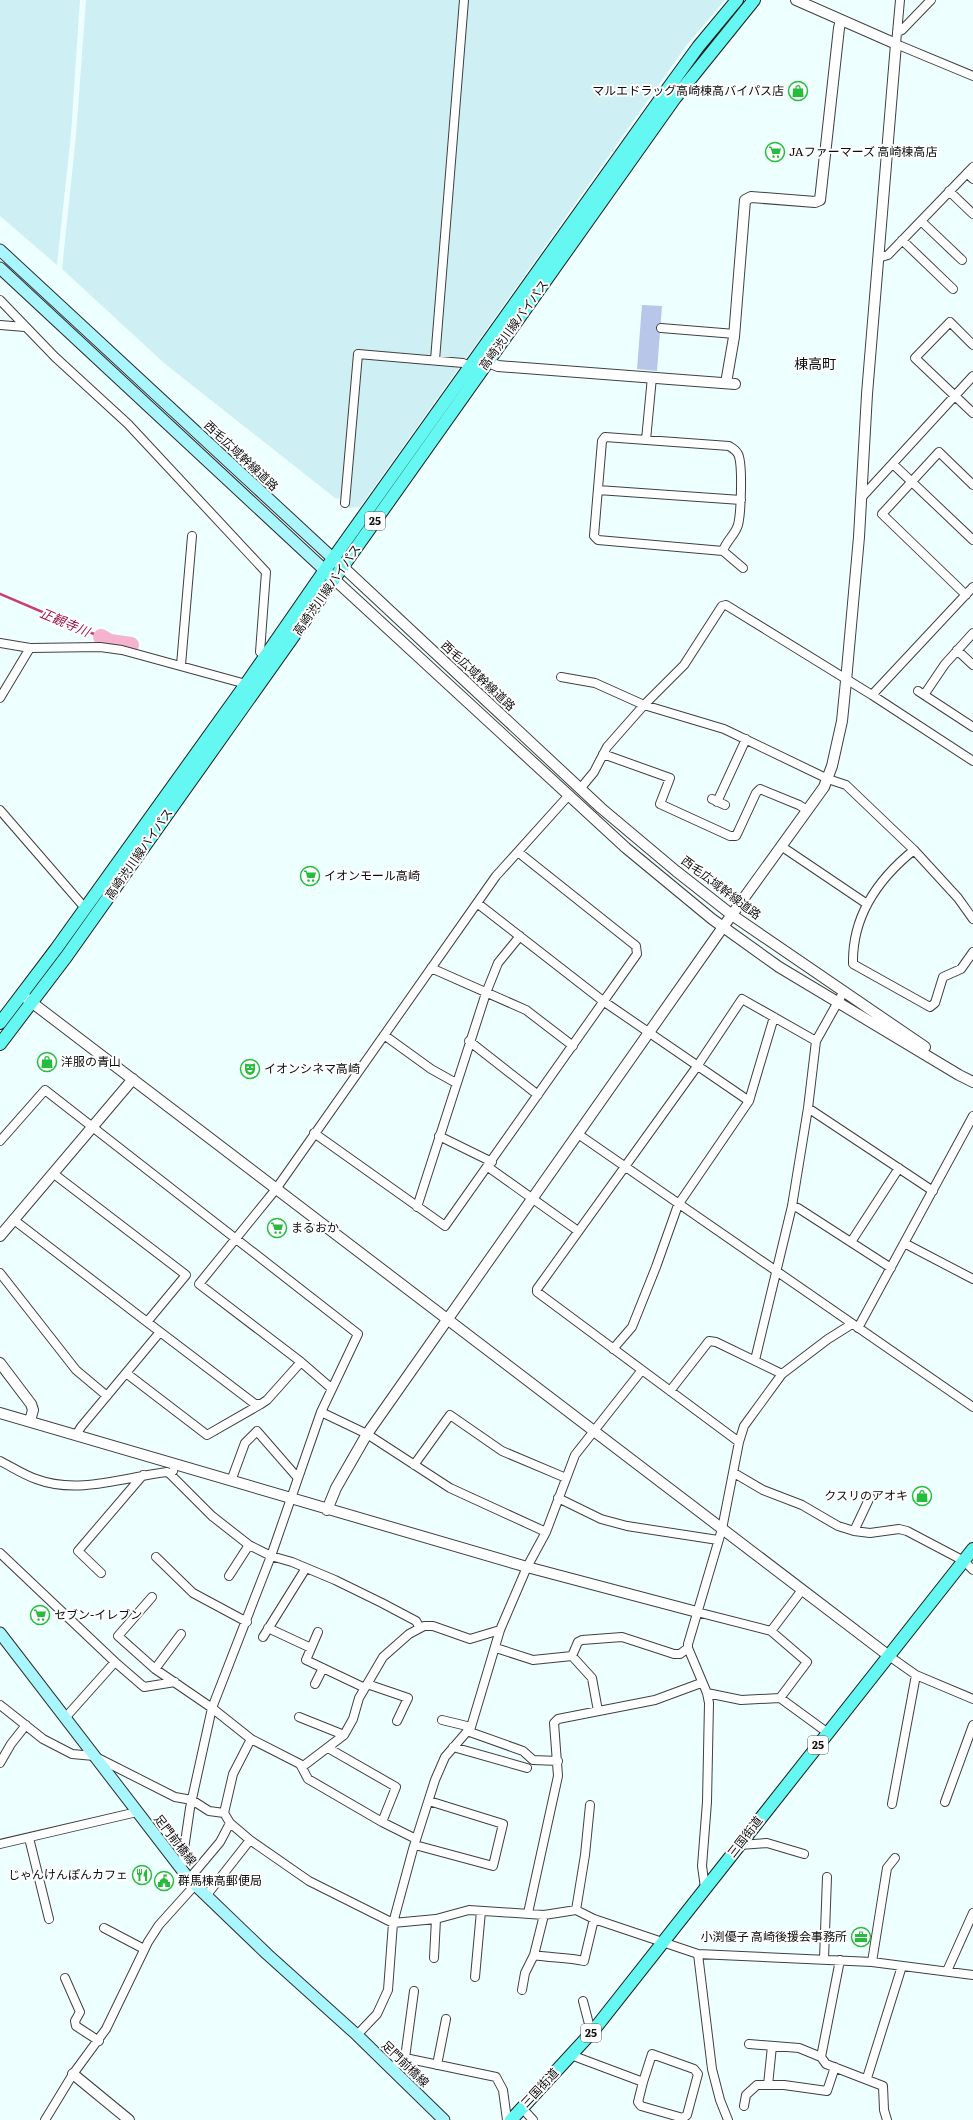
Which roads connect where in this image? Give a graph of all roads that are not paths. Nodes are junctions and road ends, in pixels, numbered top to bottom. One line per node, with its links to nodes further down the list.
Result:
1 (464, 0): 27 (street)
2 (737, 0): 29 (main road, 高崎渋川線バイパス / 25)
3 (754, 0): 28 (main road, 高崎渋川線バイパス / 25)
4 (796, 0): 7 (street)
5 (900, 0): 8 (street)
6 (931, 0): 8 (street)
7 (841, 20): 9 (street); 25 (street)
8 (897, 32): 9 (street)
9 (896, 44): 10 (street); 17 (street)
10 (973, 76)
11 (971, 173): 12 (street)
12 (950, 191): 13 (street); 14 (street)
13 (973, 214)
14 (921, 221): 15 (street); 18 (street)
15 (902, 240): 17 (street); 20 (street)
16 (0, 250): 45 (main road, 西毛広域幹線道路)
17 (878, 258): 39 (street)
18 (962, 260)
19 (0, 268): 48 (main road, 西毛広域幹線道路)
20 (953, 289)
21 (0, 300): 23 (street)
22 (0, 325): 23 (street)
23 (25, 327): 56 (street)
24 (660, 328): 25 (street)
25 (735, 334): 31 (street)
26 (973, 345): 32 (street)
27 (435, 360): 29 (street); 41 (street)
28 (488, 362): 31 (street); 46 (main road, 高崎渋川線バイパス / 25)
29 (470, 366): 45 (main road, 高崎渋川線バイパス / 25)
30 (973, 376): 32 (street)
31 (652, 377): 34 (street)
32 (954, 395): 33 (street); 35 (street)
33 (973, 413)
34 (646, 440): 38 (street); 40 (street)
35 (893, 464): 36 (street); 39 (street)
36 (911, 482): 37 (street); 43 (street); 51 (street)
37 (973, 485)
38 (598, 490): 40 (street); 44 (street)
39 (861, 498): 60 (street)
40 (741, 500): 44 (street)
41 (345, 503)
42 (192, 536): 57 (street)
43 (973, 540)
44 (723, 551): 47 (street)
45 (333, 559): 46 (main road, 西毛広域幹線道路); 48 (main road, 高崎渋川線バイパス / 25)
46 (343, 567): 49 (main road, 高崎渋川線バイパス / 25); 70 (street, 西毛広域幹線道路)
47 (742, 568)
48 (325, 570): 49 (main road, 西毛広域幹線道路); 56 (main road, 高崎渋川線バイパス / 25)
49 (334, 579): 71 (street, 西毛広域幹線道路); 89 (main road, 高崎渋川線バイパス / 25)
50 (973, 587): 51 (street)
51 (966, 595): 62 (street)
52 (973, 633): 55 (street)
53 (0, 643): 54 (street)
54 (30, 648): 57 (street); 63 (street)
55 (957, 650): 58 (street); 65 (street)
56 (266, 657): 61 (main road, 高崎渋川線バイパス / 25)
57 (181, 665): 61 (street)
58 (973, 665)
59 (561, 677): 64 (street)
60 (846, 681): 62 (street); 64 (street); 69 (street)
61 (246, 684): 80 (main road, 高崎渋川線バイパス / 25)
62 (872, 695): 68 (street)
63 (0, 698)
64 (644, 705): 66 (street); 67 (street)
65 (973, 727)
66 (746, 739): 69 (street); 72 (street)
67 (603, 754): 70 (street); 74 (street)
68 (973, 761)
69 (828, 779): 74 (street); 76 (street)
70 (580, 789): 81 (street, 西毛広域幹線道路)
71 (569, 795): 77 (street); 83 (street, 西毛広域幹線道路)
72 (718, 802)
73 (0, 810): 80 (street)
74 (807, 810): 75 (street)
75 (781, 846): 79 (street); 81 (street)
76 (914, 850): 79 (street); 82 (street)
77 (518, 852): 78 (street); 90 (street)
78 (477, 902): 84 (street); 86 (street)
79 (866, 904): 85 (street)
80 (85, 908): 89 (main road, 高崎渋川線バイパス / 25)
81 (732, 915): 83 (street); 87 (street, 西毛広域幹線道路)
82 (973, 919)
83 (723, 927): 91 (street, 西毛広域幹線道路); 94 (street)
84 (520, 936): 88 (street); 90 (street)
85 (973, 952)
86 (431, 968): 88 (street); 95 (street)
87 (844, 991): 91 (street); 102 (street, 西毛広域幹線道路)
88 (486, 993): 96 (street); 99 (street)
89 (27, 999): 93 (main road, 高崎渋川線バイパス / 25); 98 (main road, 高崎渋川線バイパス / 25); 101 (street)
90 (603, 1001): 94 (street); 99 (street)
91 (838, 1002): 97 (street); 102 (street, 西毛広域幹線道路)
92 (774, 1017): 97 (street); 100 (street); 105 (street)
93 (0, 1023)
94 (650, 1033): 100 (street); 110 (street)
95 (384, 1035): 103 (street); 109 (street)
96 (469, 1041): 103 (street); 104 (street)
97 (816, 1041): 106 (street)
98 (0, 1044)
99 (573, 1046): 104 (street)
100 (698, 1065): 105 (street); 114 (street)
101 (133, 1079): 108 (street); 117 (street)
102 (972, 1081)
103 (456, 1083): 111 (street)
104 (538, 1095): 113 (street)
105 (749, 1101): 120 (street)
106 (808, 1108): 115 (street); 121 (street)
107 (973, 1116): 118 (street)
108 (91, 1128): 112 (street); 116 (street); 126 (street)
109 (314, 1133): 117 (street); 122 (street)
110 (578, 1134): 114 (street); 119 (street)
111 (439, 1136): 113 (street); 122 (street)
112 (0, 1141)
113 (490, 1164): 119 (street); 122 (street)
114 (624, 1167): 120 (street); 124 (street)
115 (899, 1168): 118 (street); 127 (street)
116 (54, 1174): 123 (street); 134 (street)
117 (276, 1189): 126 (street); 133 (street)
118 (933, 1191): 128 (street)
119 (533, 1199): 124 (street); 133 (street)
120 (678, 1205): 130 (street); 137 (street)
121 (792, 1206): 127 (street); 130 (street)
122 (417, 1207)
123 (14, 1220): 125 (street); 134 (street)
124 (578, 1231): 137 (street)
125 (0, 1236)
126 (236, 1238): 139 (street); 144 (street)
127 (850, 1242): 129 (street)
128 (904, 1243): 129 (street); 132 (street)
129 (891, 1268): 135 (street)
130 (777, 1272): 135 (street); 138 (street)
131 (0, 1273): 146 (street)
132 (973, 1279)
133 (448, 1320): 152 (street); 153 (street)
134 (148, 1322): 136 (street)
135 (855, 1326): 143 (street); 148 (street)
136 (160, 1332): 142 (street); 147 (street)
137 (613, 1349): 141 (street)
138 (755, 1360): 143 (street); 145 (street)
139 (301, 1362): 144 (street); 147 (street)
140 (0, 1363): 151 (street)
141 (642, 1370): 145 (street); 152 (street)
142 (126, 1373): 146 (street); 147 (street)
143 (782, 1374): 155 (street)
144 (331, 1388): 149 (street)
145 (670, 1391): 155 (street)
146 (107, 1396): 154 (street)
147 (261, 1404)
148 (973, 1407)
149 (321, 1412): 153 (street); 162 (street)
150 (0, 1413): 151 (street)
151 (30, 1421): 154 (street)
152 (594, 1431): 163 (street); 169 (street)
153 (367, 1434): 158 (street); 168 (street)
154 (76, 1436): 157 (street)
155 (739, 1442): 160 (street)
156 (0, 1461): 161 (street)
157 (176, 1465): 159 (street); 164 (street)
158 (414, 1465): 163 (street); 171 (street)
159 (170, 1474): 161 (street); 173 (street)
160 (734, 1474): 169 (street); 170 (street)
161 (143, 1475): 181 (street)
162 (297, 1476): 164 (street); 166 (street)
163 (566, 1478): 167 (street)
164 (231, 1481): 166 (street)
165 (870, 1497): 170 (street)
166 (290, 1498): 168 (street); 176 (street)
167 (558, 1498): 171 (street); 172 (street)
168 (327, 1510): 179 (street)
169 (722, 1529): 172 (street); 183 (street)
170 (854, 1531): 178 (street)
171 (546, 1532): 179 (street)
172 (718, 1540): 185 (street)
173 (249, 1545): 176 (street); 182 (street)
174 (973, 1549): 178 (main road, 三国街道 / 25)
175 (0, 1553): 200 (street)
176 (272, 1556): 180 (street); 186 (street)
177 (156, 1557): 186 (street)
178 (969, 1565): 199 (main road, 三国街道 / 25)
179 (527, 1567): 185 (street); 189 (street)
180 (306, 1568): 187 (street); 188 (street)
181 (101, 1573)
182 (229, 1576)
183 (802, 1590): 190 (street); 199 (street)
184 (152, 1597): 202 (street)
185 (697, 1612): 190 (street); 197 (street)
186 (247, 1622): 212 (street)
187 (268, 1628): 194 (street); 195 (street)
188 (420, 1628): 189 (street); 207 (street)
189 (500, 1630): 196 (street)
190 (771, 1631): 209 (street)
191 (318, 1632): 195 (street)
192 (0, 1633): 215 (main road, 足門前橋線)
193 (181, 1634): 202 (street)
194 (263, 1637)
195 (311, 1648): 201 (street)
196 (496, 1648): 198 (street); 220 (street)
197 (688, 1648): 198 (street); 205 (street)
198 (572, 1656): 213 (street)
199 (889, 1656): 203 (street); 221 (main road, 三国街道 / 25)
200 (115, 1662): 204 (street); 215 (street)
201 (323, 1668): 206 (street); 207 (street)
202 (155, 1669): 204 (street)
203 (916, 1674): 210 (street); 234 (street)
204 (175, 1682): 212 (street)
205 (701, 1682): 208 (street); 213 (street)
206 (315, 1684)
207 (366, 1686): 217 (street); 222 (street)
208 (707, 1693): 209 (street); 250 (street)
209 (780, 1698): 221 (street)
210 (973, 1699)
211 (0, 1705): 218 (street)
212 (212, 1708): 223 (street); 231 (street)
213 (598, 1711): 227 (street)
214 (299, 1717): 222 (street)
215 (65, 1718): 226 (main road, 足門前橋線)
216 (442, 1720): 220 (street)
217 (397, 1721)
218 (26, 1725): 226 (street); 228 (street)
219 (973, 1725): 233 (street)
220 (469, 1729): 224 (street); 227 (street)
221 (828, 1733): 244 (main road, 三国街道 / 25)
222 (344, 1736): 225 (street)
223 (250, 1739): 229 (street); 237 (street)
224 (453, 1747): 230 (street); 232 (street)
225 (328, 1748): 229 (street); 238 (street)
226 (94, 1756): 231 (street); 236 (main road, 足門前橋線)
227 (558, 1761): 254 (street)
228 (0, 1763)
229 (302, 1767): 238 (street)
230 (527, 1768)
231 (192, 1800): 237 (street); 247 (street)
232 (429, 1801): 242 (street); 242 (street)
233 (945, 1802)
234 (892, 1804)
235 (590, 1805): 252 (street)
236 (137, 1812): 240 (street); 247 (main road, 足門前橋線)
237 (224, 1813): 239 (street)
238 (382, 1822): 242 (street)
239 (230, 1823): 241 (street); 249 (street)
240 (29, 1838): 243 (street); 257 (street)
241 (250, 1840): 251 (street); 260 (street)
242 (416, 1842): 260 (street)
243 (0, 1844)
244 (740, 1845): 245 (street); 250 (main road, 三国街道 / 25)
245 (804, 1854)
246 (895, 1858): 269 (street)
247 (181, 1870): 249 (main road, 足門前橋線)
248 (827, 1877): 267 (street)
249 (192, 1882): 251 (main road, 足門前橋線); 263 (street)
250 (705, 1888): 262 (main road, 三国街道 / 25)
251 (206, 1896): 280 (main road, 足門前橋線)
252 (576, 1910): 256 (street); 259 (street)
253 (481, 1911): 254 (street); 258 (street); 273 (street)
254 (528, 1913): 256 (street)
255 (973, 1913): 271 (street)
256 (544, 1915): 265 (street)
257 (48, 1919)
258 (436, 1919): 260 (street); 266 (street)
259 (594, 1919): 262 (street); 265 (street)
260 (393, 1923): 280 (street)
261 (104, 1928): 263 (street)
262 (664, 1941): 264 (street); 279 (main road, 三国街道 / 25)
263 (144, 1949): 281 (street)
264 (698, 1954): 267 (street); 302 (street)
265 (534, 1955): 275 (street)
266 (434, 1958)
267 (824, 1959): 268 (street)
268 (840, 1960): 269 (street); 285 (street)
269 (872, 1962): 270 (street)
270 (902, 1966): 271 (street); 291 (street)
271 (947, 1971): 272 (street)
272 (973, 1975)
273 (475, 1977)
274 (65, 1978): 281 (street)
275 (522, 1990)
276 (414, 1991): 286 (street)
277 (583, 2001): 279 (street)
278 (446, 2019): 287 (street)
279 (593, 2031): 284 (main road, 三国街道 / 25)
280 (357, 2035): 289 (main road, 足門前橋線)
281 (99, 2041): 290 (street)
282 (749, 2044): 283 (street)
283 (772, 2046): 285 (street); 293 (street)
284 (571, 2055): 292 (street); 295 (main road, 三国街道 / 25)
285 (820, 2057): 288 (street)
286 (405, 2058): 287 (street); 289 (street)
287 (437, 2065): 299 (street)
288 (834, 2067): 291 (street); 293 (street)
289 (391, 2068): 298 (main road, 足門前橋線)
290 (73, 2074): 296 (street); 297 (street)
291 (867, 2078): 303 (street)
292 (643, 2082): 292 (street)
293 (768, 2085): 294 (street)
294 (744, 2106)
295 (522, 2108): 300 (main road, 三国街道 / 25); 301 (street)
296 (45, 2120)
297 (129, 2120)
298 (444, 2120)
299 (507, 2120)
300 (511, 2120)
301 (532, 2120)
302 (728, 2120)
303 (887, 2120)

